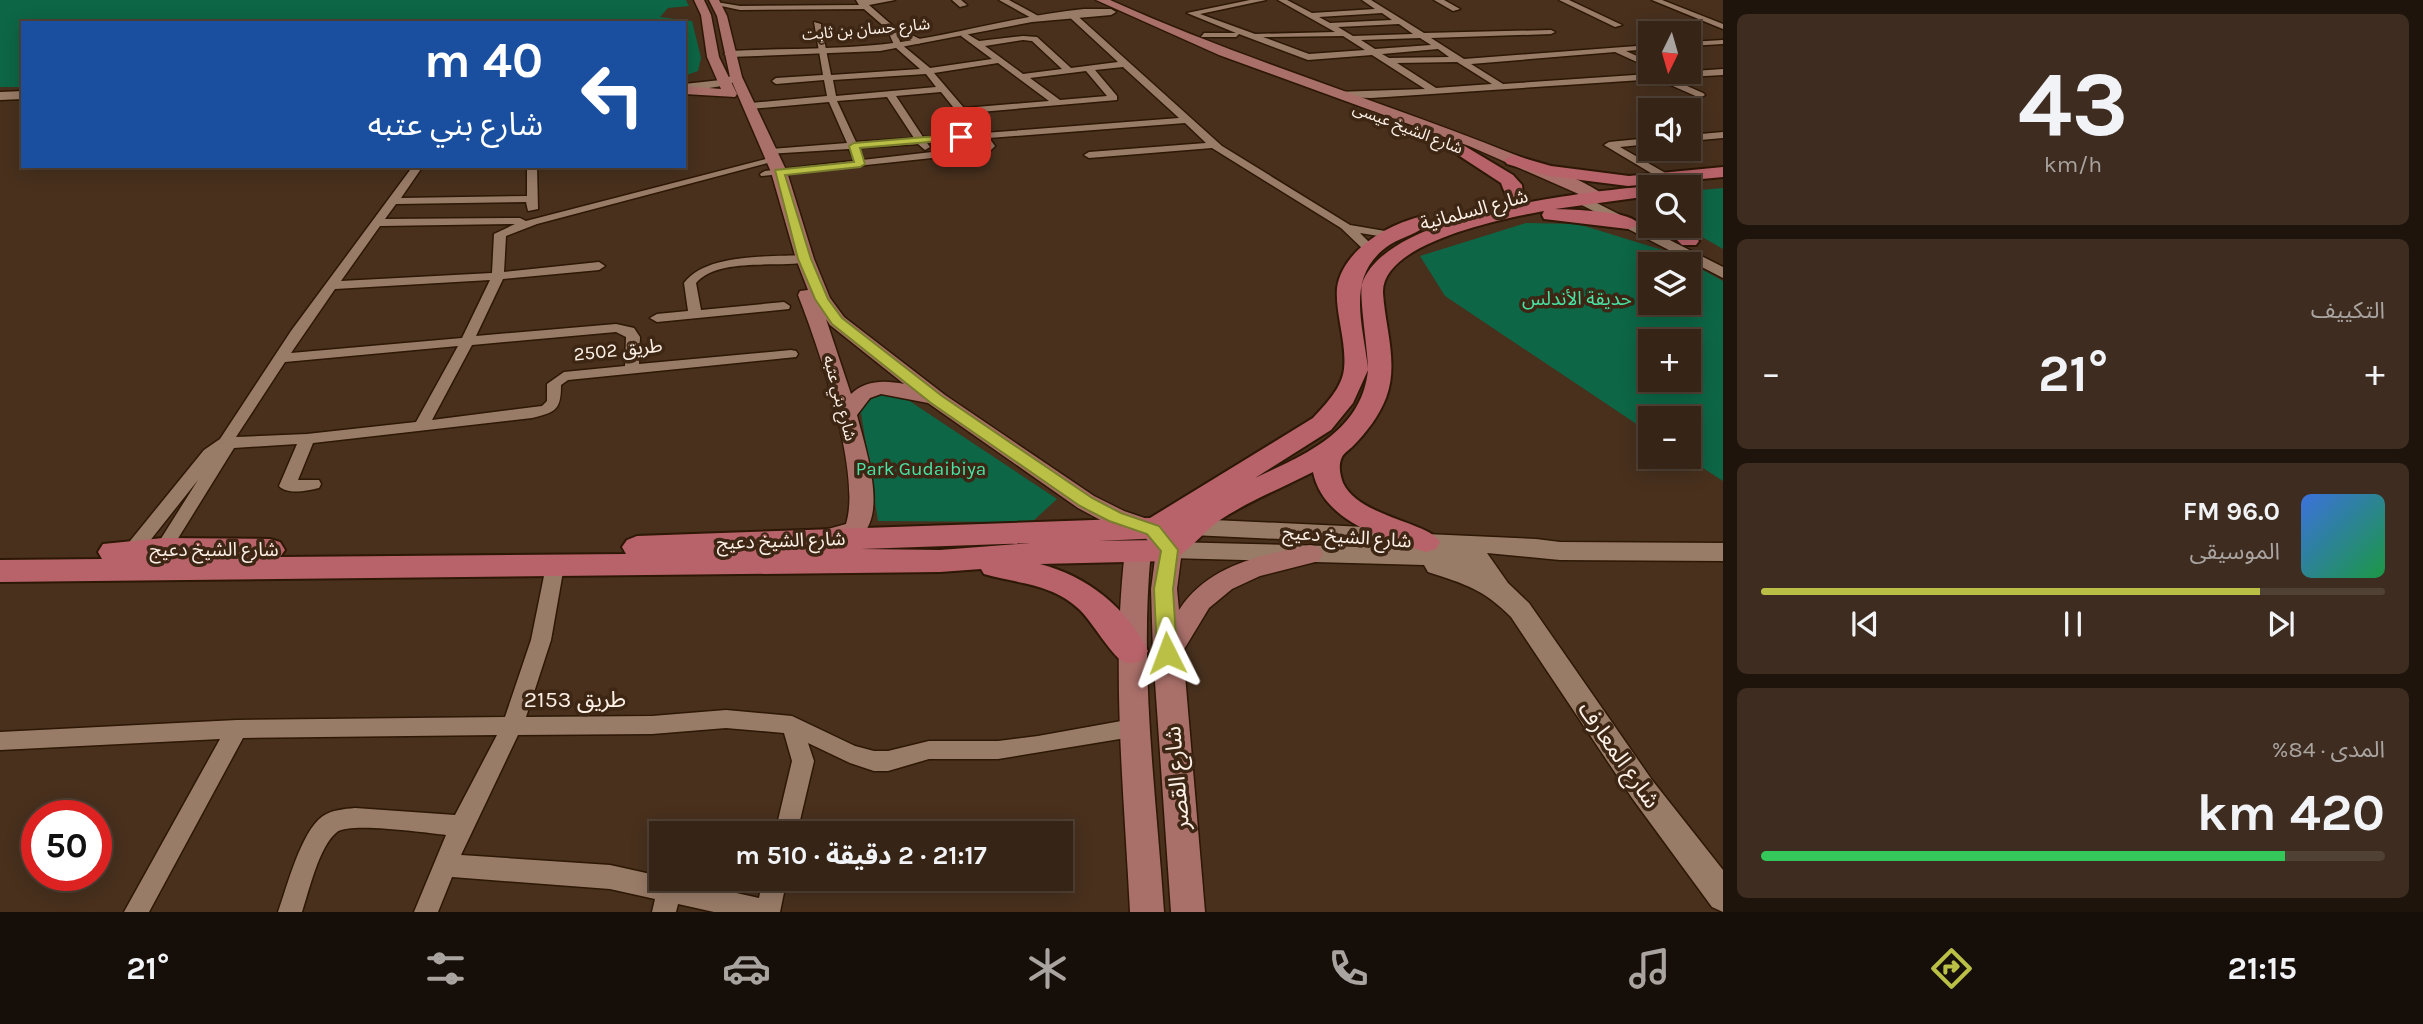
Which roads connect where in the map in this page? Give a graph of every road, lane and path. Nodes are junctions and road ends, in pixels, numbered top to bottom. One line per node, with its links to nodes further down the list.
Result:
1 (699, 0): 18 (main road, شارع بني عتبه)
2 (891, 0): 12 (street)
3 (1003, 0): 20 (street)
4 (1262, 0): 32 (street)
5 (1282, 0): 19 (street)
6 (1366, 0): 7 (street); 16 (street)
7 (1379, 0)
8 (1438, 0): 15 (street)
9 (1563, 0): 24 (street)
10 (1656, 0): 25 (street)
11 (1664, 0): 25 (street)
12 (862, 4): 13 (street); 26 (street)
13 (717, 6): 18 (main road); 42 (main road, شارع بني عتبه)
14 (1098, 6): 17 (street, شارع حسان بن ثابت); 75 (main road, شارع الشيخ عيسى); 90 (main road, شارع الشيخ عيسى)
15 (1456, 9)
16 (1382, 11): 19 (street); 21 (street)
17 (1069, 13): 20 (street, شارع حسان بن ثابت); 52 (street)
18 (706, 15): 28 (main road, شارع بني عتبه)
19 (1313, 15): 23 (street)
20 (1038, 18): 29 (street, شارع حسان بن ثابت)
21 (1400, 22): 23 (street); 34 (street)
22 (817, 24): 43 (street)
23 (1330, 25): 33 (street)
24 (1618, 26)
25 (1723, 26)
26 (890, 28): 35 (street); 39 (street)
27 (1551, 32): 34 (street)
28 (709, 33): 42 (main road); 47 (main road, شارع بني عتبه)
29 (964, 34): 35 (street, شارع حسان بن ثابت); 38 (street)
30 (1307, 34): 32 (street); 33 (street); 46 (street)
31 (1204, 36): 32 (street)
32 (1248, 36): 46 (street)
33 (1348, 36): 34 (street); 45 (street)
34 (1420, 36): 40 (street)
35 (919, 42): 39 (street, شارع حسان بن ثابت)
36 (1723, 42): 37 (street)
37 (1701, 43)
38 (978, 44): 48 (street); 55 (street)
39 (898, 45): 43 (street, شارع حسان بن ثابت); 54 (street)
40 (1438, 47): 45 (street); 49 (street)
41 (1638, 48): 44 (street)
42 (729, 49): 43 (street, شارع حسان بن ثابت); 62 (main road, شارع بني عتبه)
43 (824, 50): 58 (street)
44 (1616, 50): 49 (street); 50 (street)
45 (1371, 51): 46 (street); 51 (street)
46 (1333, 53)
47 (713, 57): 62 (main road, شارع بني عتبه); 63 (main road)
48 (1001, 60): 54 (street); 59 (street)
49 (1459, 60): 51 (street); 66 (street)
50 (1638, 60)
51 (1388, 61): 68 (street)
52 (1125, 64): 53 (street); 81 (street)
53 (1088, 68): 55 (street); 74 (street)
54 (928, 71): 58 (street); 67 (street)
55 (1069, 71): 59 (street)
56 (1723, 72): 57 (street)
57 (1701, 73)
58 (828, 76): 61 (street); 73 (street)
59 (1024, 76): 76 (street)
60 (1638, 77): 66 (street)
61 (776, 81)
62 (731, 82): 65 (main road); 77 (main road, شارع بني عتبه); 94 (main road, شارع بني عتبه)
63 (686, 84)
64 (1680, 84): 72 (street)
65 (686, 85)
66 (1502, 87): 68 (street)
67 (943, 89): 69 (street); 79 (street)
68 (1434, 91): 75 (street)
69 (890, 93): 73 (street); 86 (street)
70 (21, 95): 71 (street)
71 (0, 96)
72 (1700, 96)
73 (832, 99): 77 (street); 89 (street)
74 (1097, 100): 76 (street); 78 (street)
75 (1371, 101): 93 (main road, شارع الشيخ عيسى)
76 (1058, 103): 79 (street)
77 (750, 106): 94 (main road, شارع بني عتبه)
78 (1106, 109)
79 (961, 111): 83 (street)
80 (1115, 117): 82 (street)
81 (1186, 120): 82 (street); 88 (street)
82 (1125, 125): 83 (street)
83 (981, 135): 86 (street); 92 (street)
84 (1723, 135): 85 (street)
85 (1701, 137)
86 (920, 140): 89 (street); 92 (street)
87 (1638, 142): 99 (street)
88 (1215, 145): 91 (street); 114 (street)
89 (854, 146): 94 (street); 95 (street)
90 (1458, 147): 105 (main road, شارع الشيخ عيسى); 106 (main road)
91 (1089, 155)
92 (930, 156): 95 (street)
93 (1513, 160): 103 (main road); 105 (main road, شارع الشيخ عيسى)
94 (770, 164): 95 (street); 112 (street); 121 (main road, شارع بني عتبه)
95 (860, 164)
96 (417, 168): 108 (street)
97 (532, 168): 107 (street)
98 (1723, 172): 100 (main road, شارع السلمانية)
99 (1662, 175)
100 (1688, 175)
101 (1723, 184): 102 (main road)
102 (1701, 186)
103 (1638, 188)
104 (1638, 189): 105 (main road, شارع السلمانية)
105 (1577, 192): 106 (main road, شارع السلمانية); 109 (main road, شارع السلمانية); 110 (street, شارع الشيخ عيسى); 113 (street, شارع الشيخ عيسى)
106 (1514, 197): 115 (main road, شارع السلمانية)
107 (531, 199): 108 (street); 112 (street)
108 (394, 201): 111 (street)
109 (1493, 216): 113 (main road); 138 (main road, شارع السلمانية)
110 (1638, 217)
111 (375, 223): 112 (street); 125 (street)
112 (531, 223): 124 (street)
113 (1628, 223): 123 (street, شارع الشيخ عيسى)
114 (1345, 226): 115 (street); 119 (street)
115 (1391, 235): 119 (main road, شارع السلمانية)
116 (1683, 238): 118 (street)
117 (1686, 238): 118 (main road)
118 (1689, 241): 120 (street)
119 (1369, 248): 142 (main road, شارع السلمانية)
120 (1723, 259)
121 (798, 260): 127 (street); 133 (main road, شارع بني عتبه); 134 (main road, شارع بني عتبه)
122 (599, 266): 124 (street)
123 (1723, 273)
124 (498, 276): 125 (street); 129 (street)
125 (333, 285): 131 (street)
126 (784, 306): 127 (street)
127 (695, 314): 128 (street)
128 (657, 318)
129 (467, 342): 131 (street); 132 (street); 135 (street)
130 (791, 354): 132 (street, طريق 2502)
131 (282, 358): 137 (street)
132 (632, 370): 135 (street, طريق 2502)
133 (936, 400): 134 (main road); 142 (main road, شارع بني عتبه)
134 (847, 414): 141 (main road, شارع بني عتبه)
135 (422, 424): 136 (street, طريق 2502)
136 (307, 439): 137 (street, طريق 2502); 139 (street)
137 (225, 443): 147 (street); 147 (street)
138 (1330, 452): 140 (main road, شارع السلمانية); 143 (main road)
139 (313, 484)
140 (1192, 527): 142 (main road); 143 (street, شارع الشيخ دعيج)
141 (820, 539): 142 (main road, شارع الشيخ دعيج); 147 (main road, شارع الشيخ دعيج)
142 (1153, 544): 146 (street, شارع الشيخ دعيج); 148 (main road, شارع الشيخ دعيج); 153 (main road, شارع القصر); 154 (main road, شارع القصر)
143 (1419, 550): 144 (street, شارع الشيخ دعيج); 146 (street, شارع الشيخ دعيج); 151 (street)
144 (1482, 552): 145 (street, شارع الشيخ دعيج); 151 (street, شارع المعارف); 152 (street, شارع المعارف)
145 (1723, 552)
146 (1310, 554): 154 (main road)
147 (142, 560): 149 (main road, شارع الشيخ دعيج); 150 (main road, شارع الشيخ دعيج)
148 (940, 561): 149 (main road, شارع الشيخ دعيج); 153 (main road)
149 (555, 566): 155 (street)
150 (2, 570)
151 (1499, 590): 152 (street, شارع المعارف)
152 (1520, 610): 164 (street, شارع المعارف)
153 (1132, 651): 157 (main road, شارع القصر)
154 (1167, 653): 171 (main road, شارع القصر)
155 (513, 725): 156 (street, طريق 2153); 158 (street, طريق 2153); 161 (street)
156 (792, 725): 157 (street, طريق 2153); 160 (street)
157 (1139, 727): 170 (main road, شارع القصر)
158 (237, 729): 159 (street, طريق 2153); 166 (street)
159 (0, 741)
160 (789, 821)
161 (461, 826): 162 (street); 167 (street)
162 (447, 864): 165 (street); 168 (street)
163 (772, 891): 169 (street)
164 (1723, 895)
165 (666, 902): 169 (street)
166 (136, 912)
167 (290, 912)
168 (426, 912)
169 (767, 912)
170 (1147, 912)
171 (1188, 912)

